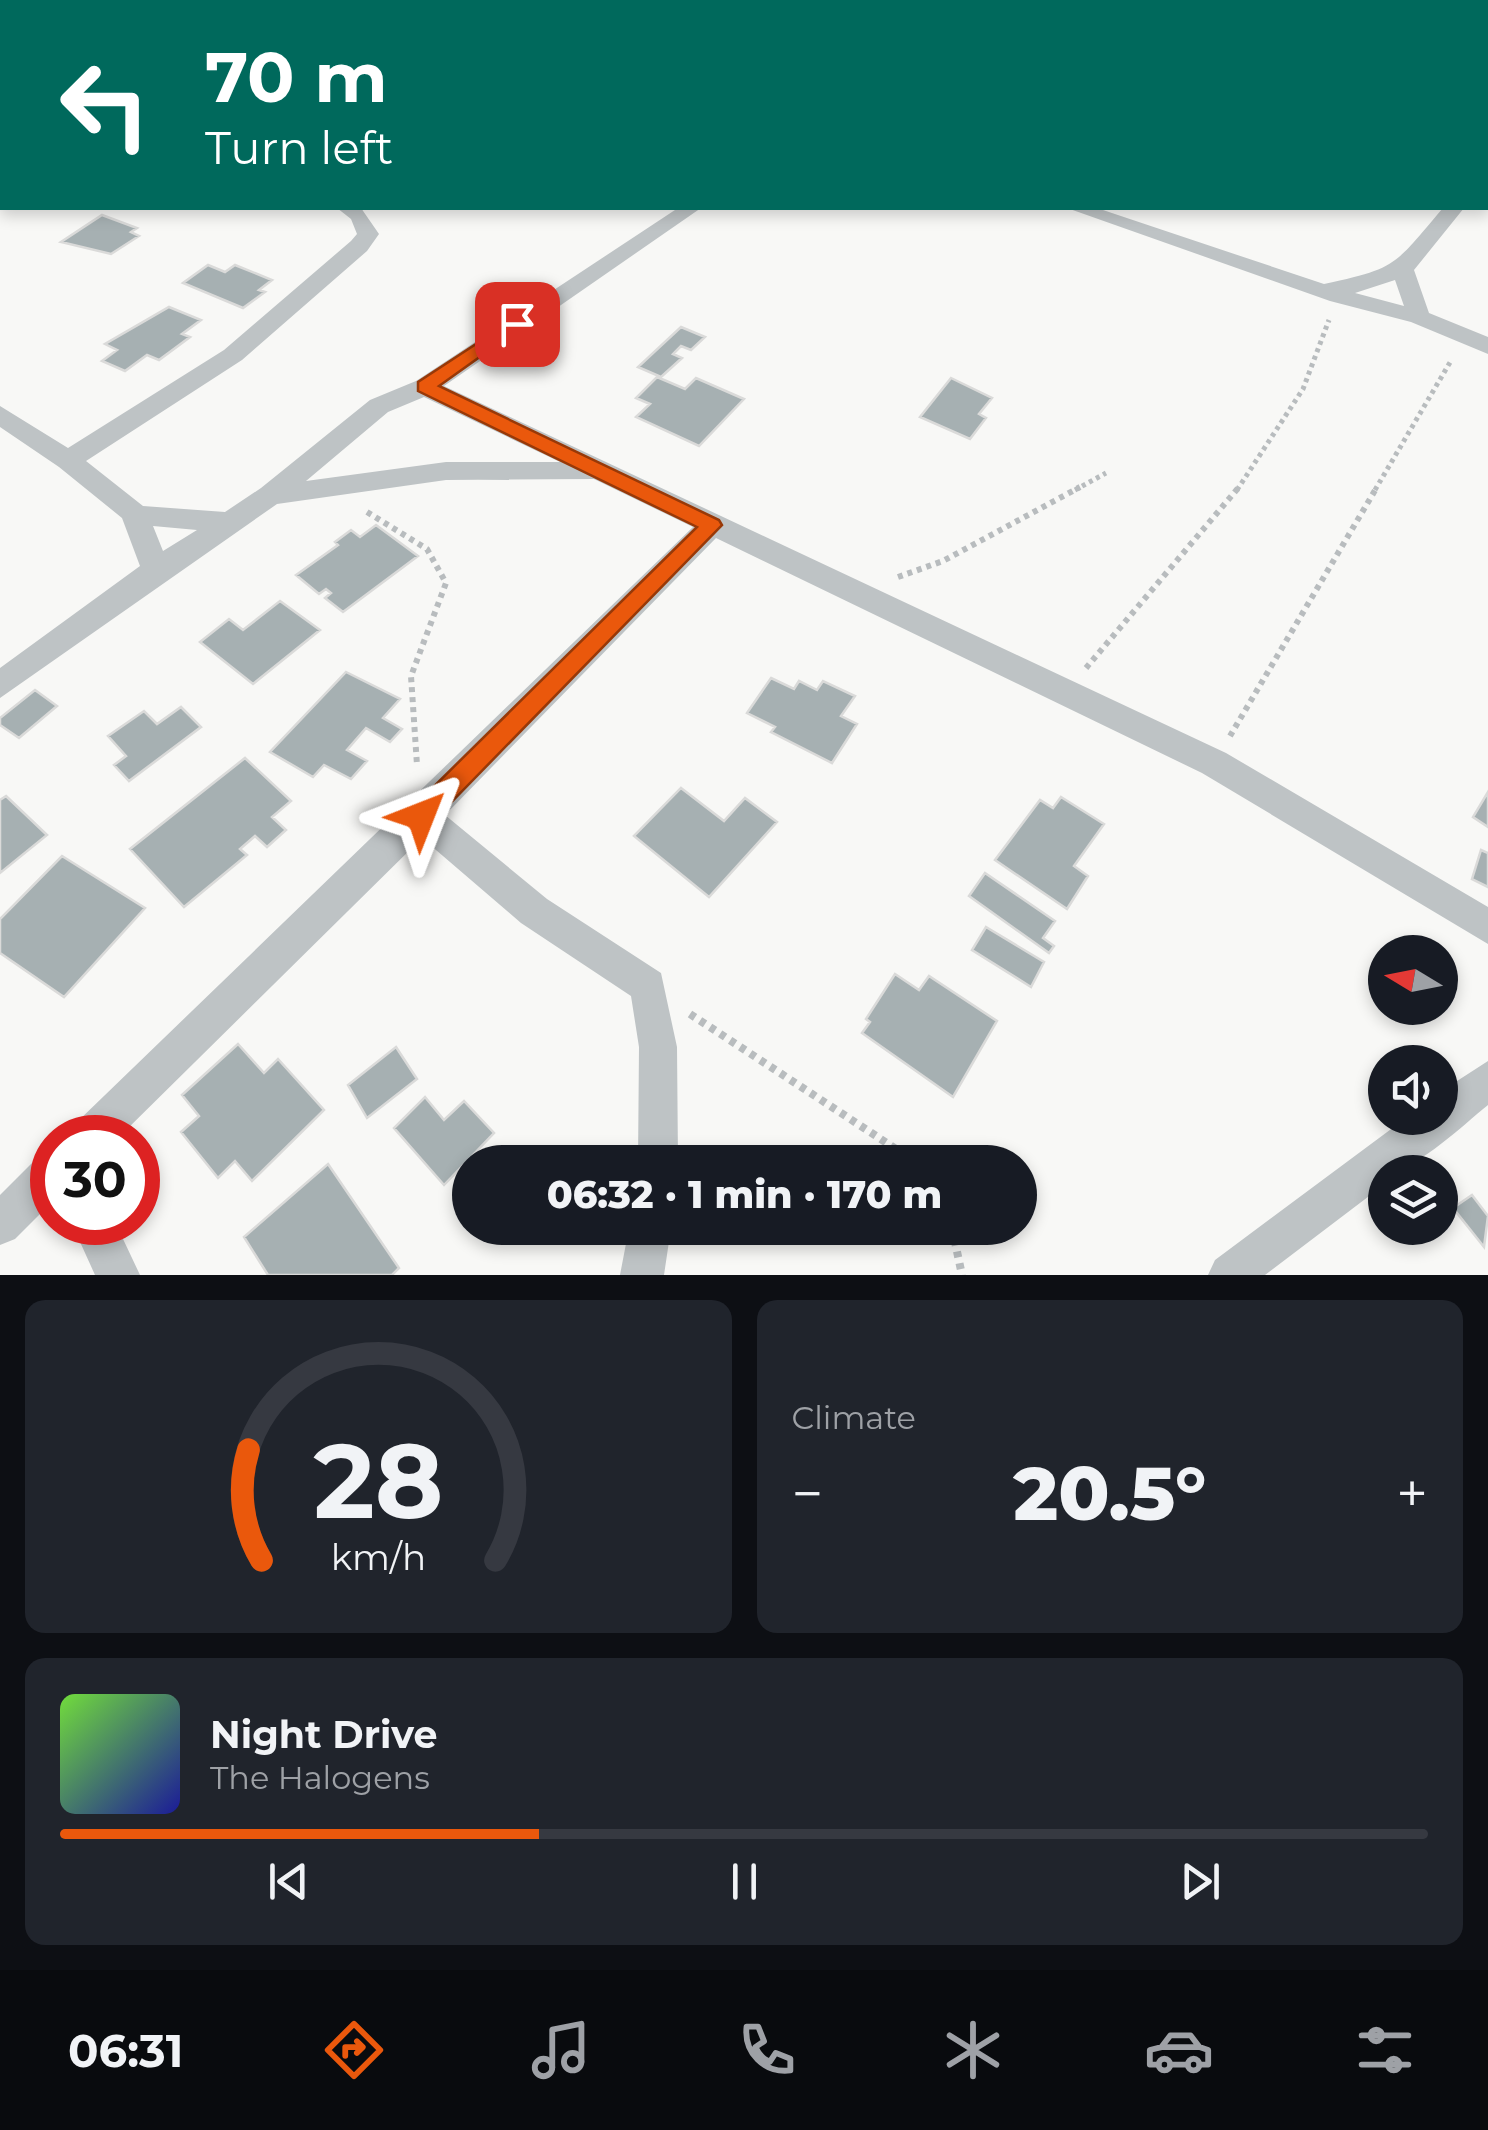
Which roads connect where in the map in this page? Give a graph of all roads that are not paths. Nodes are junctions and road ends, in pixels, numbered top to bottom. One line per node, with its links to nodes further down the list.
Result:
1 (351, 210): 11 (street)
2 (688, 210): 9 (street)
3 (1084, 210): 6 (street)
4 (1452, 210): 5 (street)
5 (1403, 269): 6 (street); 7 (street)
6 (1329, 292): 7 (street)
7 (1419, 318): 8 (street)
8 (1488, 346)
9 (425, 386): 12 (street); 13 (street)
10 (0, 415): 11 (street)
11 (68, 460): 14 (street)
12 (596, 472): 13 (street); 16 (street)
13 (270, 495): 15 (street)
14 (135, 515): 15 (street); 17 (street)
15 (230, 522): 17 (street)
16 (712, 525): 19 (street); 20 (street)
17 (156, 570): 18 (street)
18 (0, 684)
19 (421, 816): 23 (street); 25 (street)
20 (1488, 927)
21 (1488, 1080): 22 (street)
22 (1458, 1103)
23 (113, 1115)
24 (1416, 1135): 32 (street)
25 (658, 1145)
26 (30, 1195): 27 (street)
27 (0, 1224)
28 (103, 1245): 30 (street)
29 (647, 1245): 31 (street)
30 (118, 1275)
31 (642, 1275)
32 (1230, 1275)

